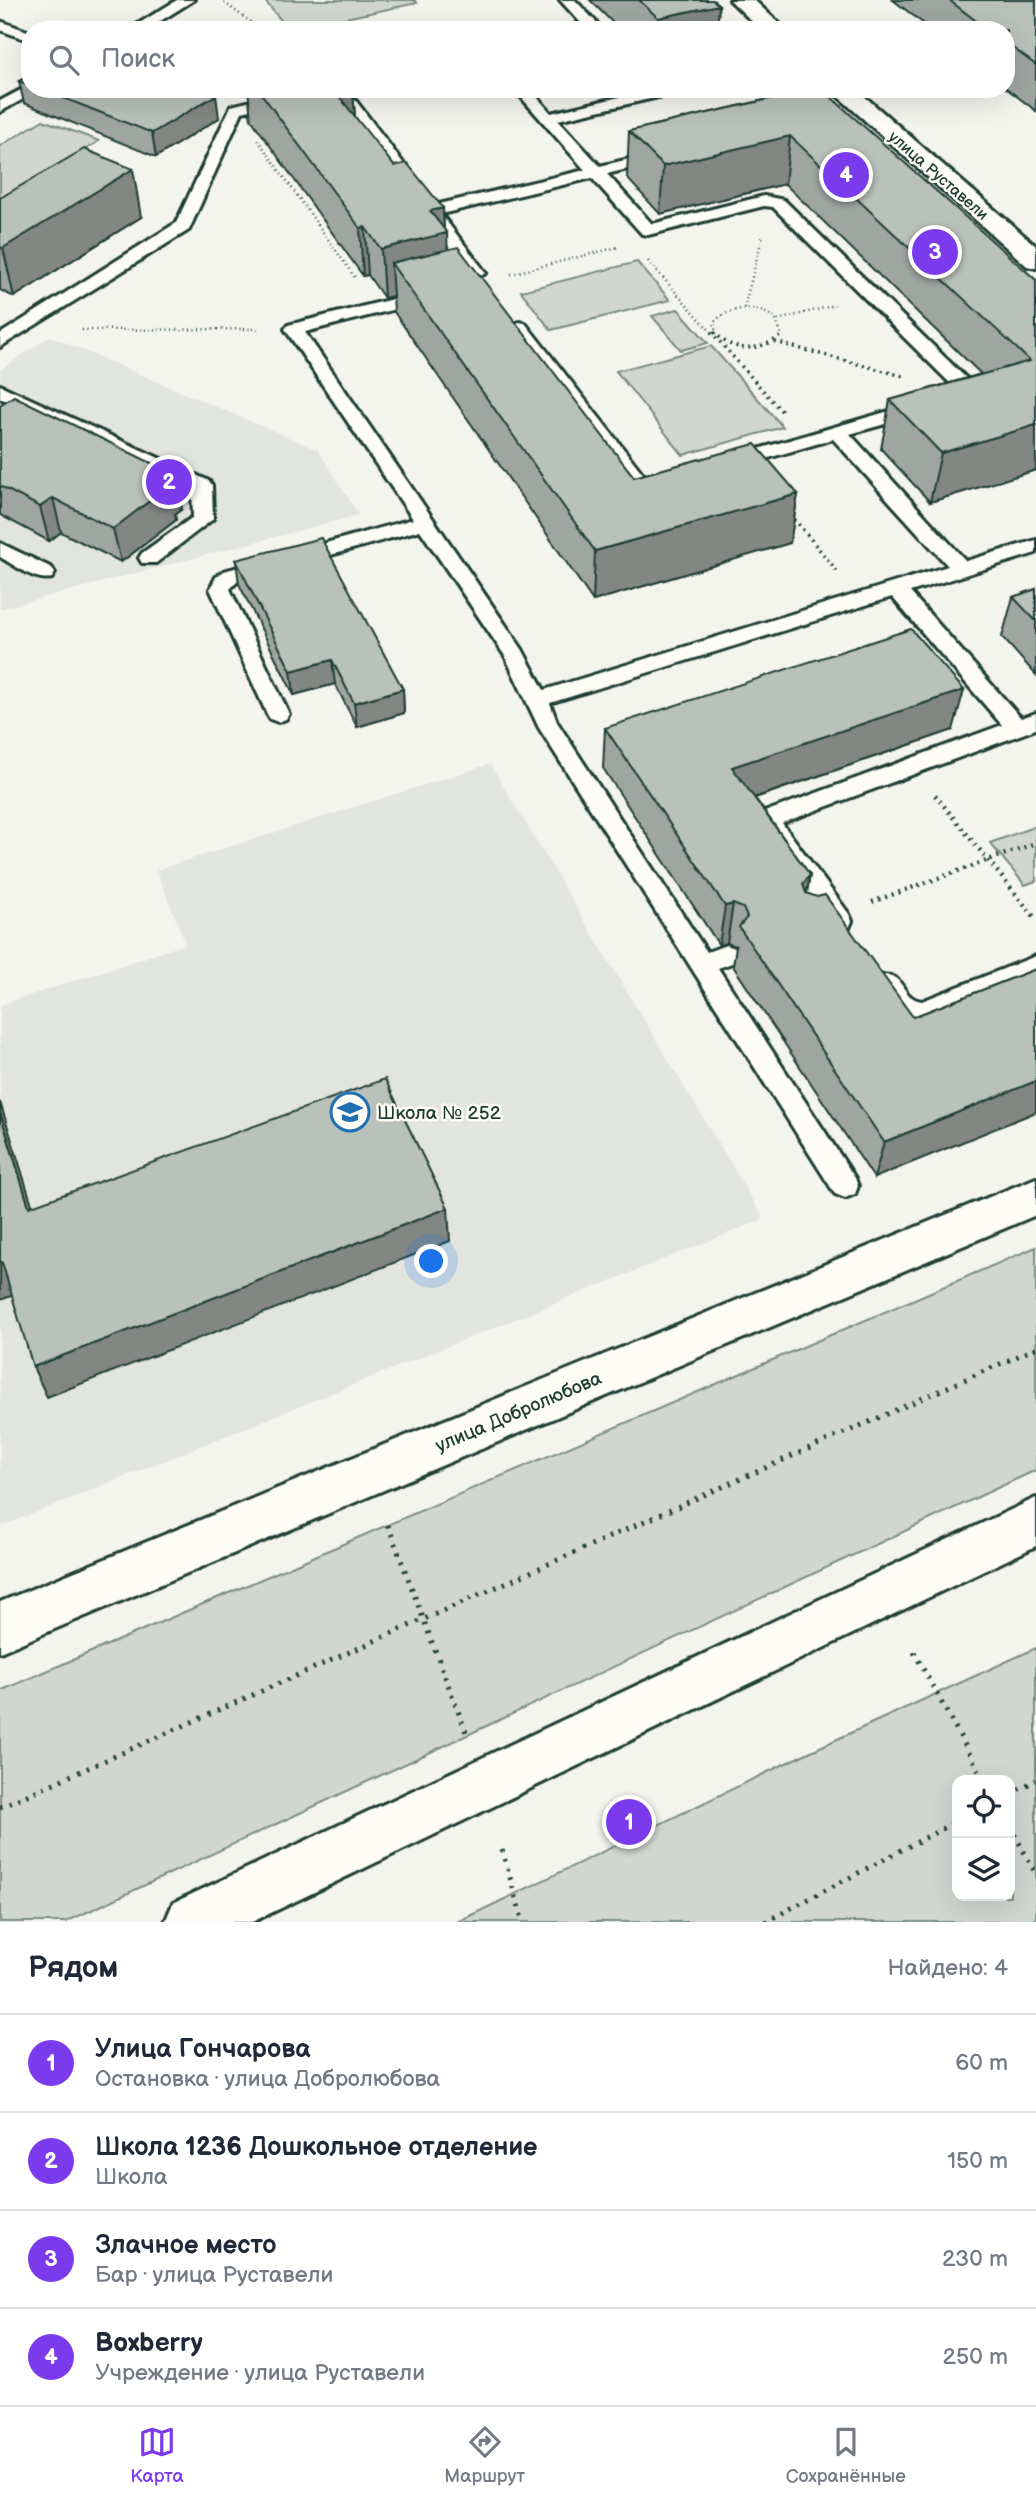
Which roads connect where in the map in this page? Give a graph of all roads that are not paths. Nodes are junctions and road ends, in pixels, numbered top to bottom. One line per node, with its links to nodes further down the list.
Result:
1 (187, 0): 4 (lane)
2 (567, 0): 5 (lane)
3 (741, 0): 6 (street)
4 (151, 21)
5 (588, 21)
6 (765, 21)
7 (0, 25): 8 (lane)
8 (21, 33)
9 (21, 95): 17 (lane)
10 (272, 98): 16 (lane)
11 (286, 98): 16 (lane)
12 (346, 98): 21 (lane)
13 (529, 98): 18 (lane)
14 (636, 98): 18 (lane)
15 (846, 98): 22 (street, улица Руставели)
16 (276, 100): 27 (lane)
17 (0, 107)
18 (548, 118): 20 (lane)
19 (677, 153): 20 (lane)
20 (596, 172): 21 (lane); 30 (lane)
21 (431, 211): 23 (lane)
22 (1032, 251)
23 (482, 286)
24 (443, 292): 33 (lane)
25 (509, 314): 32 (lane)
26 (0, 321): 27 (lane)
27 (19, 330): 28 (lane)
28 (0, 342)
29 (4, 397): 36 (lane)
30 (837, 432): 31 (lane); 37 (lane)
31 (721, 466)
32 (684, 476)
33 (425, 522): 40 (lane); 41 (lane)
34 (1036, 546): 37 (lane)
35 (0, 549): 38 (lane)
36 (149, 558)
37 (962, 569): 39 (lane)
38 (46, 573)
39 (896, 589): 40 (lane); 42 (lane)
40 (538, 699): 47 (lane)
41 (278, 714)
42 (1027, 725): 43 (lane)
43 (835, 915): 44 (lane); 45 (lane)
44 (810, 924)
45 (850, 935)
46 (726, 955): 47 (lane)
47 (702, 964): 50 (lane)
48 (873, 965): 49 (lane)
49 (1036, 966)
50 (845, 1186)
51 (1036, 1196): 53 (street, улица Добролюбова)
52 (1036, 1521): 54 (street)
53 (0, 1627)
54 (192, 1922)

